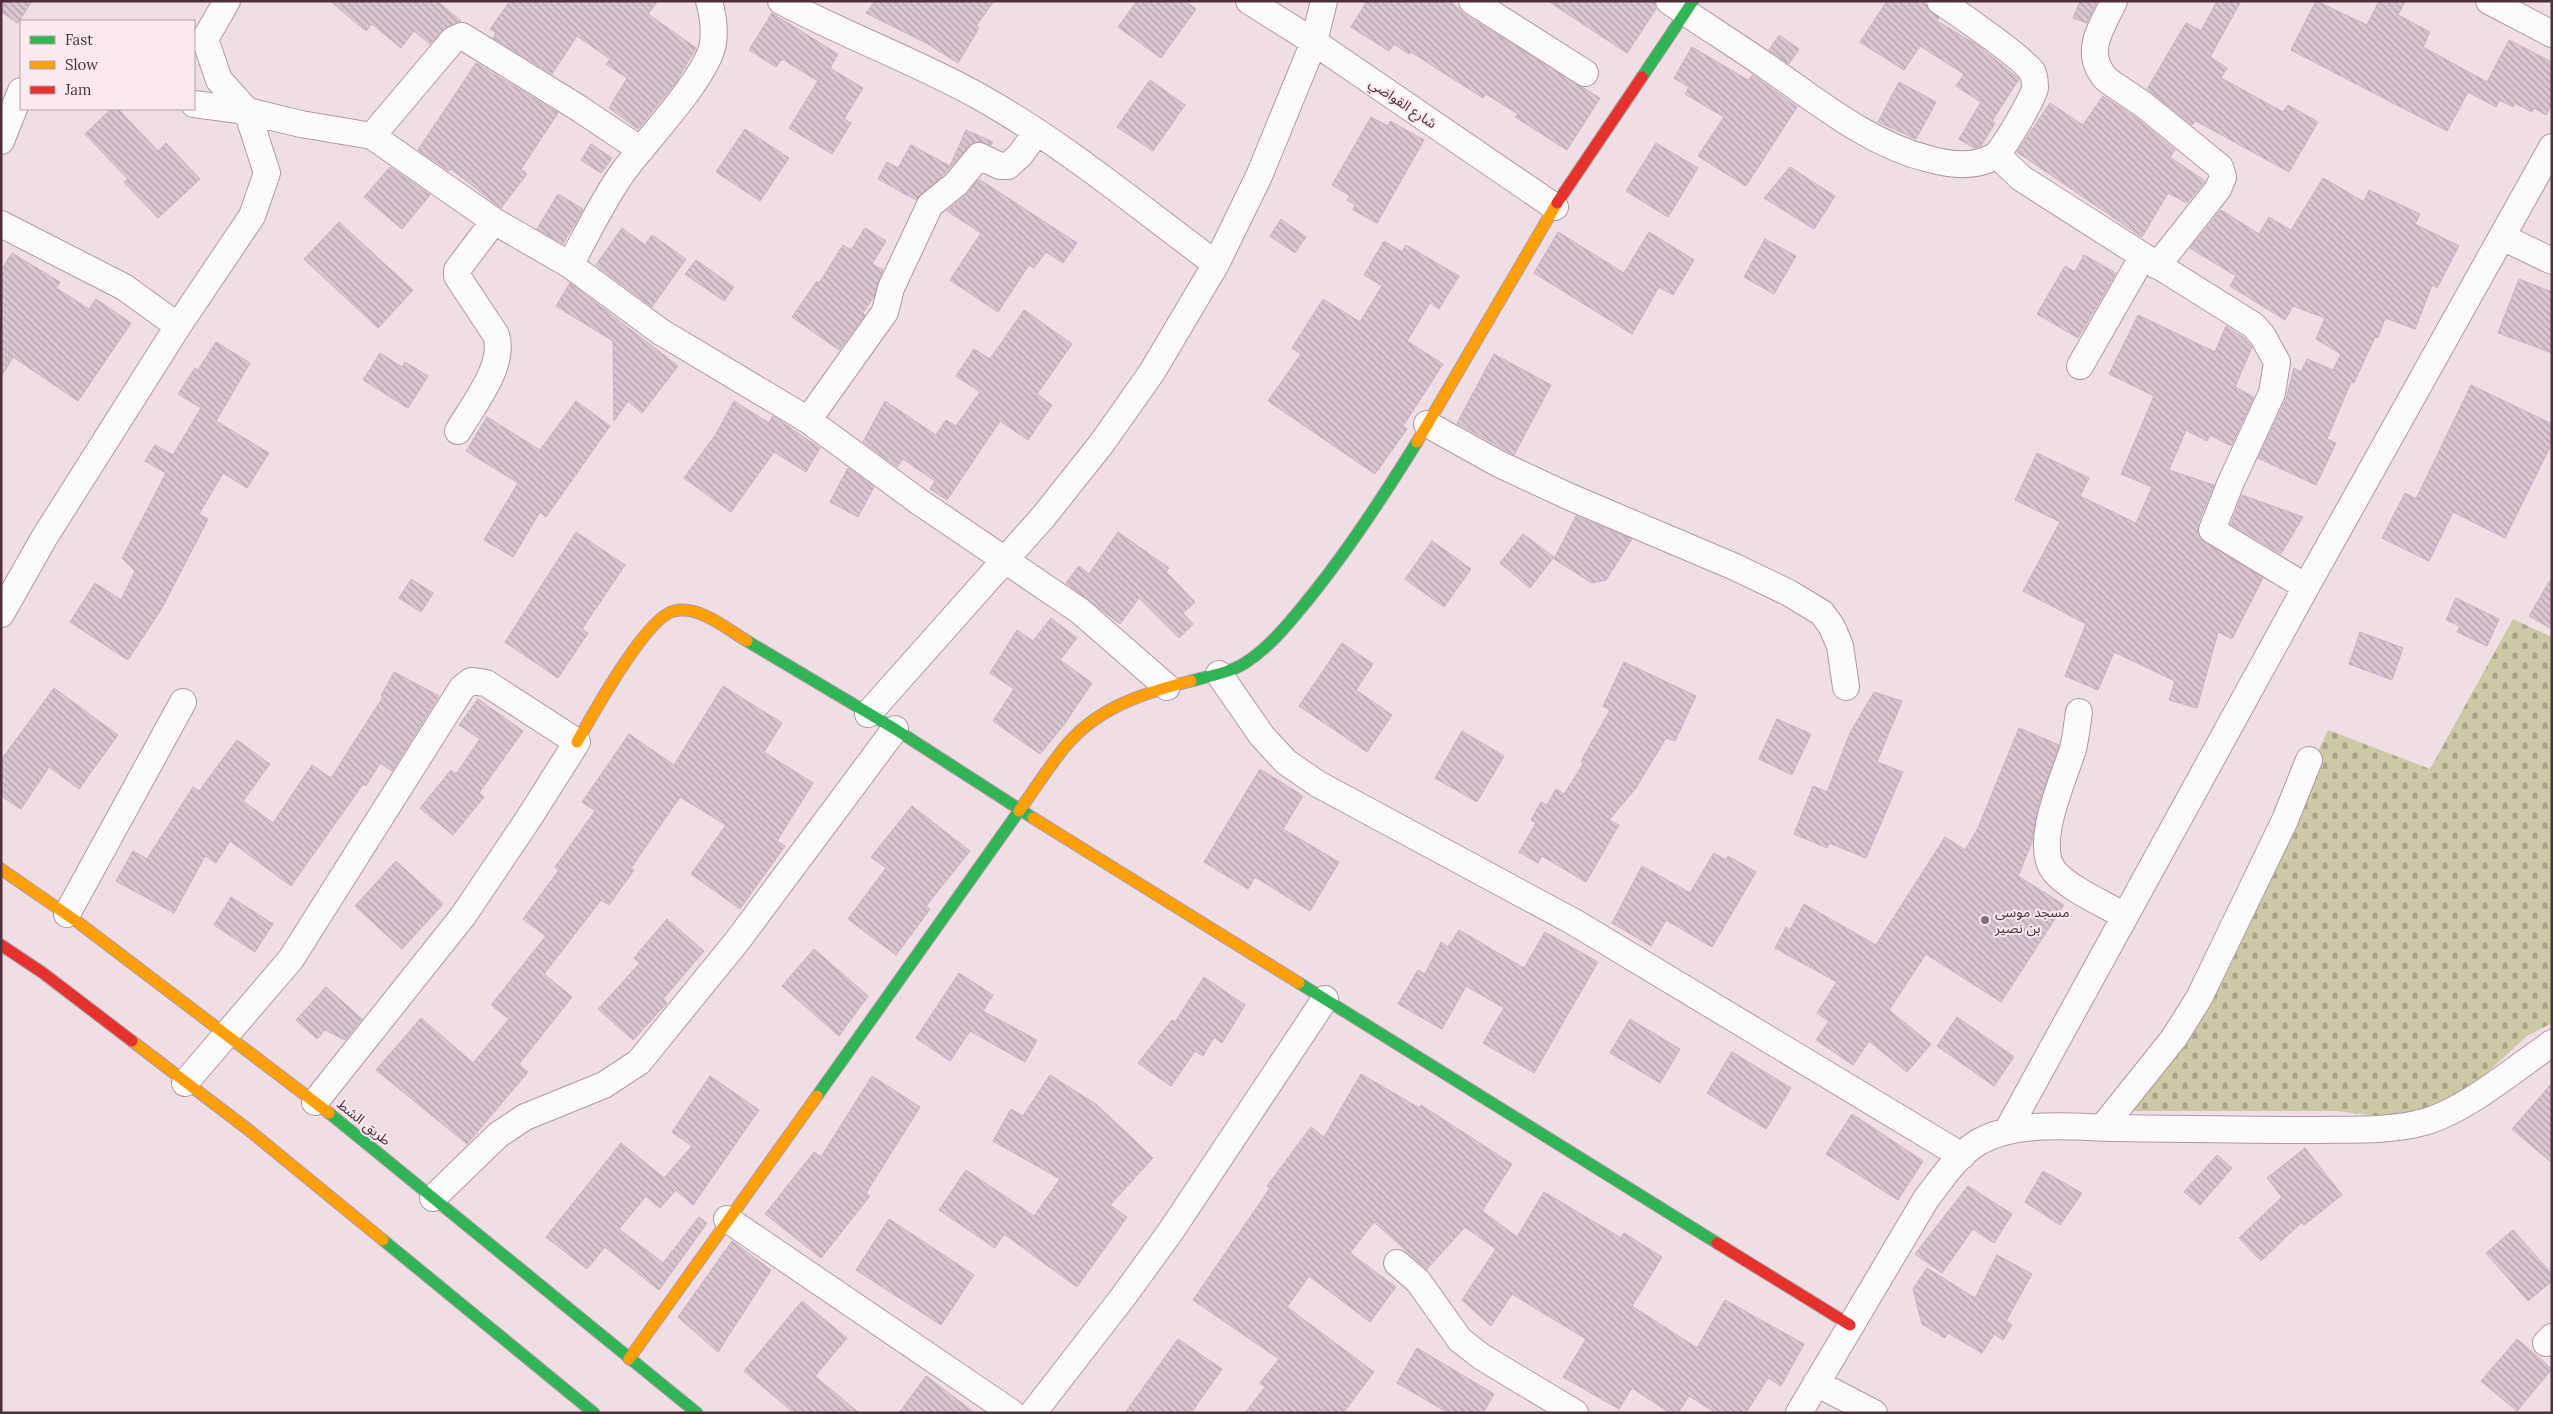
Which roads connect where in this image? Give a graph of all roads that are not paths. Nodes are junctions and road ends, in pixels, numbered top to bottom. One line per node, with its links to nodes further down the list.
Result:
1 (227, 1): 16 (street)
2 (710, 1): 21 (street)
3 (781, 1): 17 (street)
4 (1250, 1): 12 (street, شارع القواضي)
5 (1324, 1): 12 (street)
6 (1472, 1): 13 (street)
7 (1940, 1): 22 (street)
8 (2114, 1): 27 (street)
9 (2489, 1): 11 (street)
10 (1682, 5): 22 (street); 23 (main road)
11 (2552, 34)
12 (1314, 42): 23 (street, شارع القواضي); 29 (street)
13 (1585, 73)
14 (20, 94): 19 (street)
15 (195, 104): 16 (street)
16 (248, 111): 18 (street); 31 (street)
17 (1037, 132): 29 (street); 33 (street)
18 (372, 136): 21 (street); 24 (street)
19 (1, 141)
20 (2552, 147): 26 (street)
21 (641, 150): 30 (street)
22 (1997, 155): 27 (street)
23 (1555, 207): 34 (main road)
24 (494, 221): 30 (street); 35 (street)
25 (1, 224): 31 (street)
26 (2502, 237): 28 (street); 37 (street)
27 (2150, 261): 32 (street); 37 (street)
28 (2552, 261)
29 (1216, 264): 36 (street)
30 (570, 265): 33 (street)
31 (178, 326): 38 (street)
32 (2080, 366)
33 (808, 420): 36 (street)
34 (1427, 424): 39 (main road); 41 (street)
35 (458, 431)
36 (1003, 560): 40 (street); 44 (street)
37 (2306, 588): 51 (street)
38 (1, 614)
39 (1219, 674): 40 (main road); 60 (street)
40 (1167, 687): 48 (main road)
41 (1846, 687)
42 (183, 702): 50 (street)
43 (2079, 712): 51 (street)
44 (868, 714): 45 (main road); 46 (main road)
45 (895, 729): 48 (main road); 61 (street)
46 (577, 742): 54 (street); 57 (street)
47 (2309, 760): 58 (street)
48 (1019, 809): 53 (main road); 62 (main road)
49 (1, 869): 50 (main road, طريق الشط)
50 (67, 914): 54 (main road, طريق الشط)
51 (2125, 916): 59 (street)
52 (1, 945): 56 (main road)
53 (1325, 999): 64 (main road); 70 (street)
54 (226, 1035): 56 (street); 57 (main road, طريق الشط)
55 (2552, 1043): 58 (street)
56 (185, 1083): 67 (main road)
57 (315, 1102): 61 (main road, طريق الشط)
58 (2102, 1128): 59 (street)
59 (2007, 1130): 60 (street)
60 (1962, 1156): 64 (street)
61 (433, 1198): 65 (main road, طريق الشط)
62 (727, 1219): 65 (main road); 69 (street)
63 (1397, 1263): 71 (street)
64 (1850, 1325): 66 (street)
65 (629, 1359): 68 (main road, طريق الشط)
66 (1816, 1384): 72 (street); 73 (street)
67 (594, 1413)
68 (697, 1413)
69 (1012, 1413)
70 (1033, 1413)
71 (1576, 1413)
72 (1800, 1413)
73 (1874, 1413)

